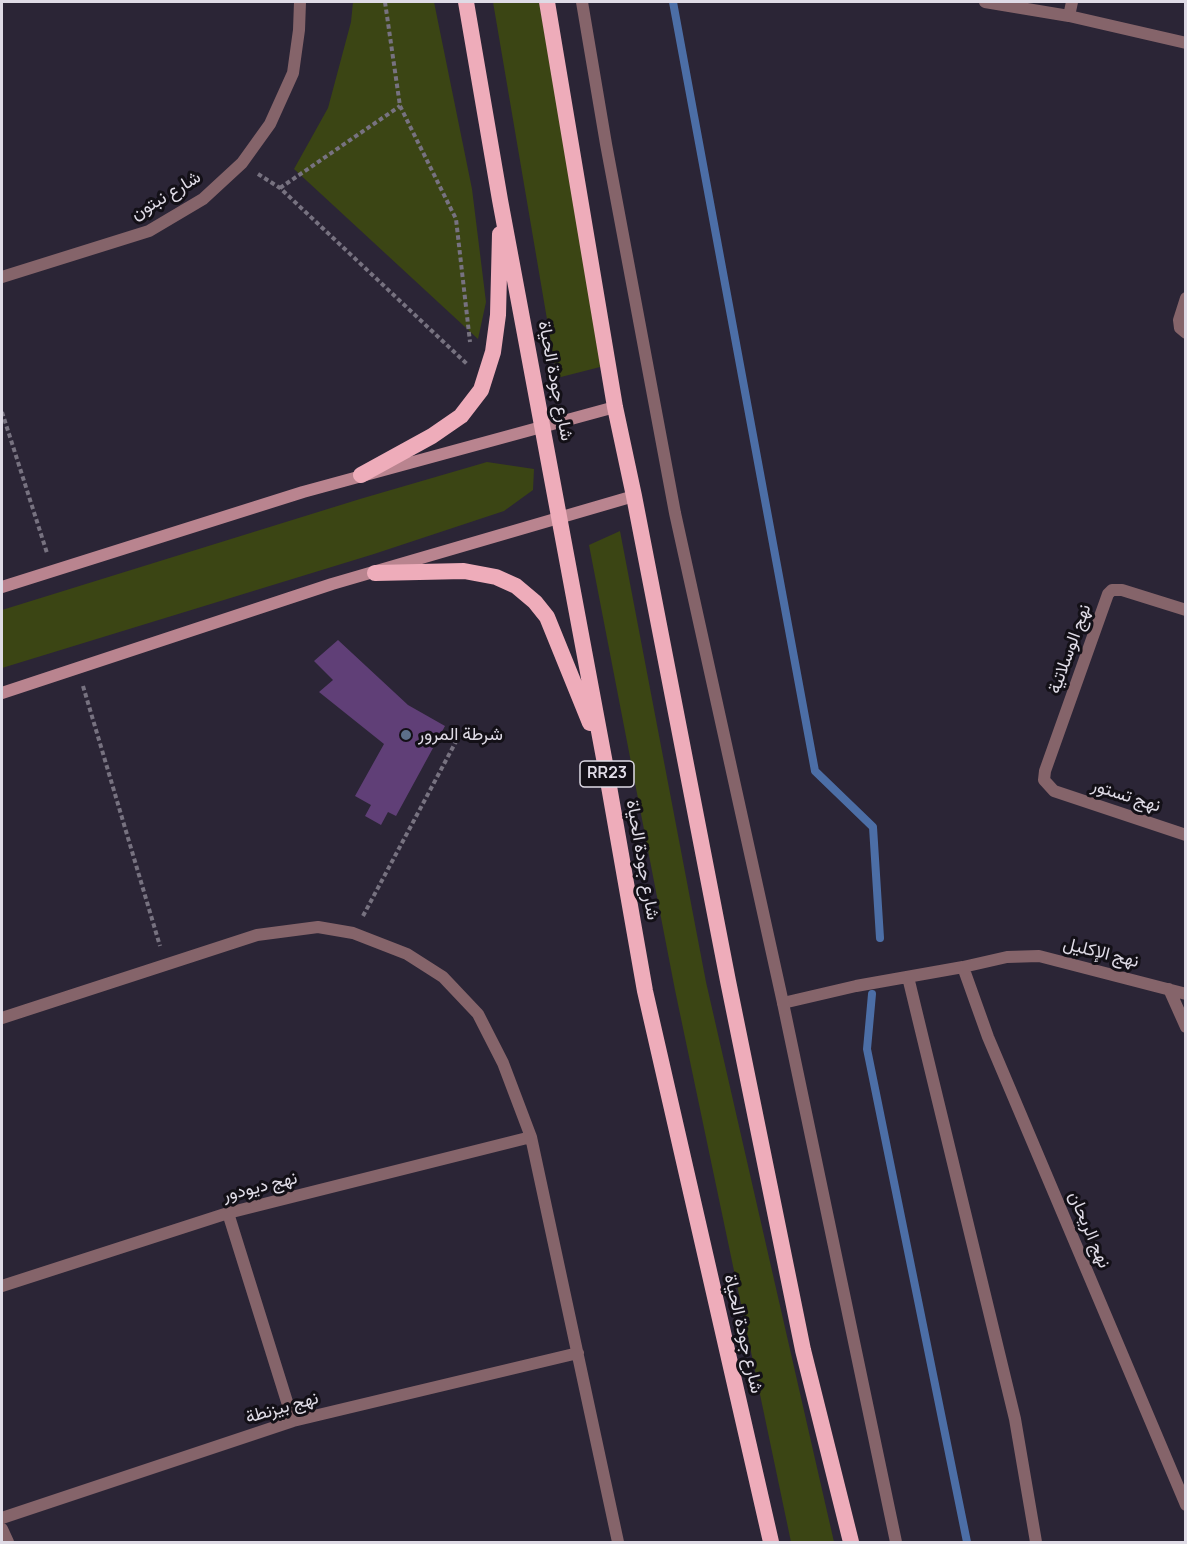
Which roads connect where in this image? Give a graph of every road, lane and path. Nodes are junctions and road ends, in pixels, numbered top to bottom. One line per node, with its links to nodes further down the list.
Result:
1 (300, 2): 11 (street, شارع نبتون)
2 (385, 2): 10 (path)
3 (466, 2): 13 (highway, شارع جودة الحياة / RR23)
4 (547, 2): 19 (highway)
5 (582, 2): 41 (street)
6 (985, 2): 8 (street)
7 (1072, 2): 8 (street)
8 (1069, 16): 9 (street)
9 (1185, 43)
10 (400, 106): 12 (path); 17 (path)
11 (242, 163): 12 (path); 14 (street, شارع نبتون)
12 (280, 188): 18 (path)
13 (500, 200): 21 (highway, شارع جودة الحياة / RR23); 22 (highway)
14 (2, 277)
15 (1185, 298): 16 (street)
16 (1185, 333)
17 (470, 346)
18 (471, 358)
19 (615, 407): 21 (main road); 23 (highway)
20 (2, 412): 25 (path)
21 (543, 425): 22 (main road); 24 (highway, شارع جودة الحياة / RR23)
22 (361, 475): 25 (main road)
23 (634, 496): 24 (main road); 55 (highway)
24 (560, 518): 26 (main road); 32 (highway, شارع جودة الحياة / RR23)
25 (53, 571): 27 (main road)
26 (375, 573): 29 (main road); 32 (highway)
27 (2, 587)
28 (1185, 610): 33 (street, نهج الوسلاتية)
29 (78, 669): 30 (main road); 36 (path)
30 (2, 693)
31 (460, 734): 35 (path)
32 (604, 758): 54 (highway, شارع جودة الحياة / RR23)
33 (1054, 791): 34 (street, نهج تستور)
34 (1185, 834)
35 (353, 933): 36 (street); 44 (street)
36 (165, 964): 42 (street)
37 (963, 967): 38 (street, نهج الإكليل); 39 (street, نهج الإكليل); 49 (street, نهج الريحان)
38 (908, 977): 41 (street, نهج الإكليل); 57 (street)
39 (1169, 989): 40 (street, نهج الإكليل); 43 (street)
40 (1185, 994)
41 (783, 1004): 56 (street)
42 (2, 1018)
43 (1185, 1027)
44 (531, 1137): 45 (street, نهج ديودور); 47 (street)
45 (228, 1213): 46 (street, نهج ديودور); 48 (street)
46 (2, 1286)
47 (578, 1353): 48 (street, نهج بيزنطة); 53 (street)
48 (293, 1421): 50 (street, نهج بيزنطة)
49 (1185, 1505)
50 (2, 1518)
51 (2, 1529): 52 (street)
52 (8, 1542)
53 (618, 1542)
54 (771, 1542)
55 (851, 1542)
56 (896, 1542)
57 (1036, 1542)

